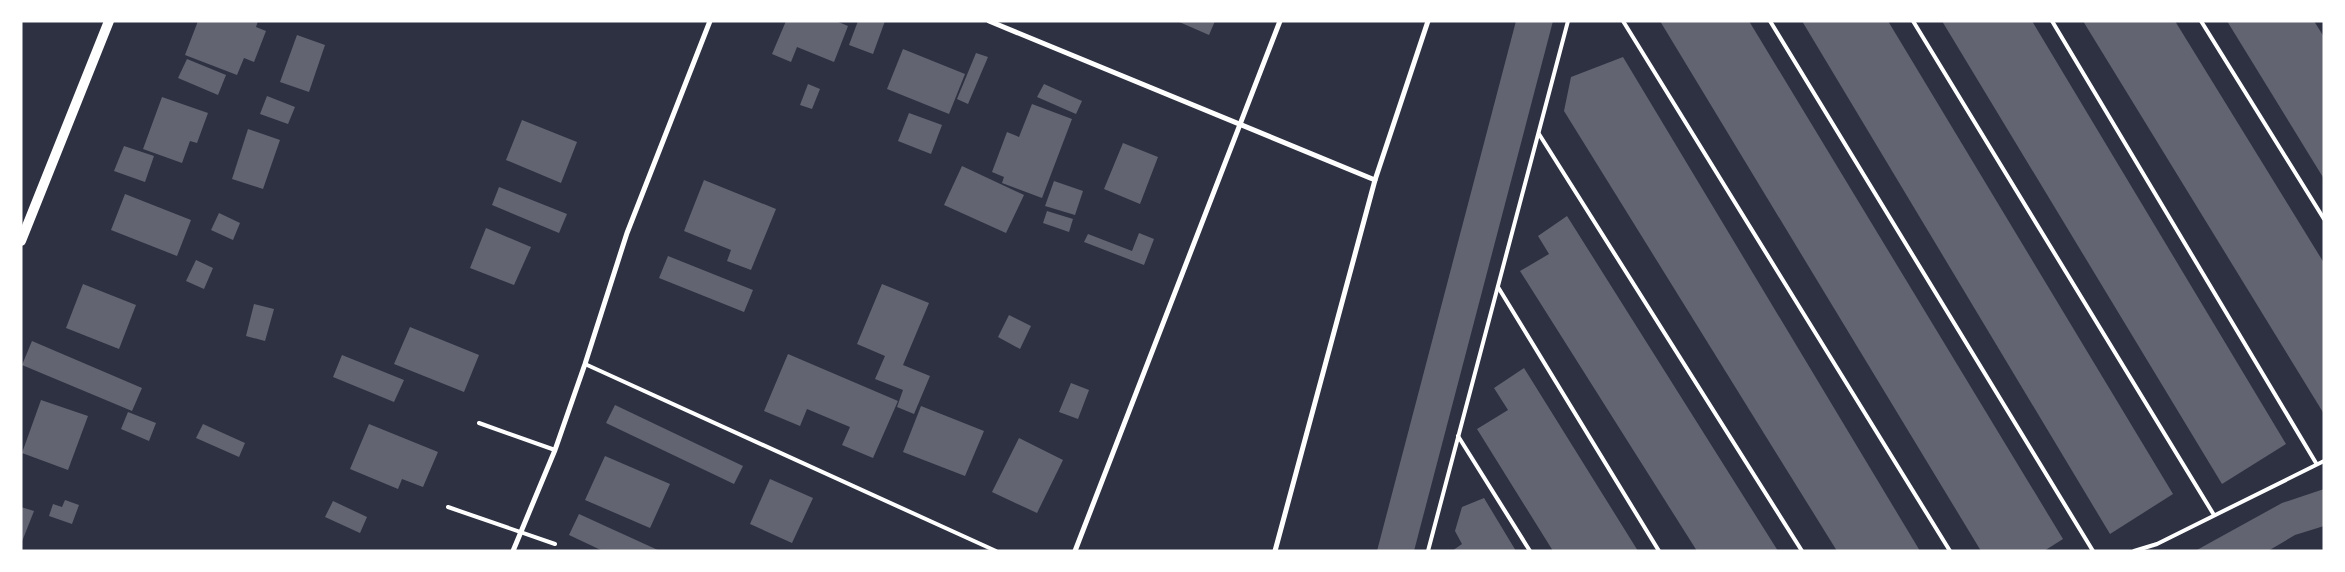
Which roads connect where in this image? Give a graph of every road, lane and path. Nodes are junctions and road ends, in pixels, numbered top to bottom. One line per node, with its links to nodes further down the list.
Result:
1 (109, 21): 16 (main road)
2 (710, 21): 18 (street)
3 (989, 21): 12 (street)
4 (1280, 21): 12 (street)
5 (1428, 21): 14 (street)
6 (1568, 21): 13 (lane)
7 (1623, 21): 36 (lane)
8 (1770, 21): 37 (lane)
9 (1913, 21): 25 (lane)
10 (2052, 21): 23 (lane)
11 (2201, 21): 15 (lane)
12 (1241, 125): 14 (street); 30 (street)
13 (1539, 134): 17 (lane); 35 (lane)
14 (1375, 180): 31 (street)
15 (2324, 219)
16 (21, 241)
17 (1498, 287): 20 (lane); 34 (lane)
18 (586, 364): 21 (street); 29 (lane)
19 (479, 423): 21 (lane)
20 (1458, 436): 32 (lane); 33 (lane)
21 (555, 450): 26 (street)
22 (2324, 461): 23 (lane)
23 (2316, 463): 25 (lane)
24 (448, 507): 26 (lane)
25 (2214, 515): 38 (lane)
26 (520, 532): 27 (lane); 28 (street)
27 (555, 544)
28 (513, 551)
29 (996, 551)
30 (1075, 551)
31 (1275, 551)
32 (1428, 551)
33 (1530, 551)
34 (1659, 551)
35 (1802, 551)
36 (1950, 551)
37 (2093, 551)
38 (2134, 551)

